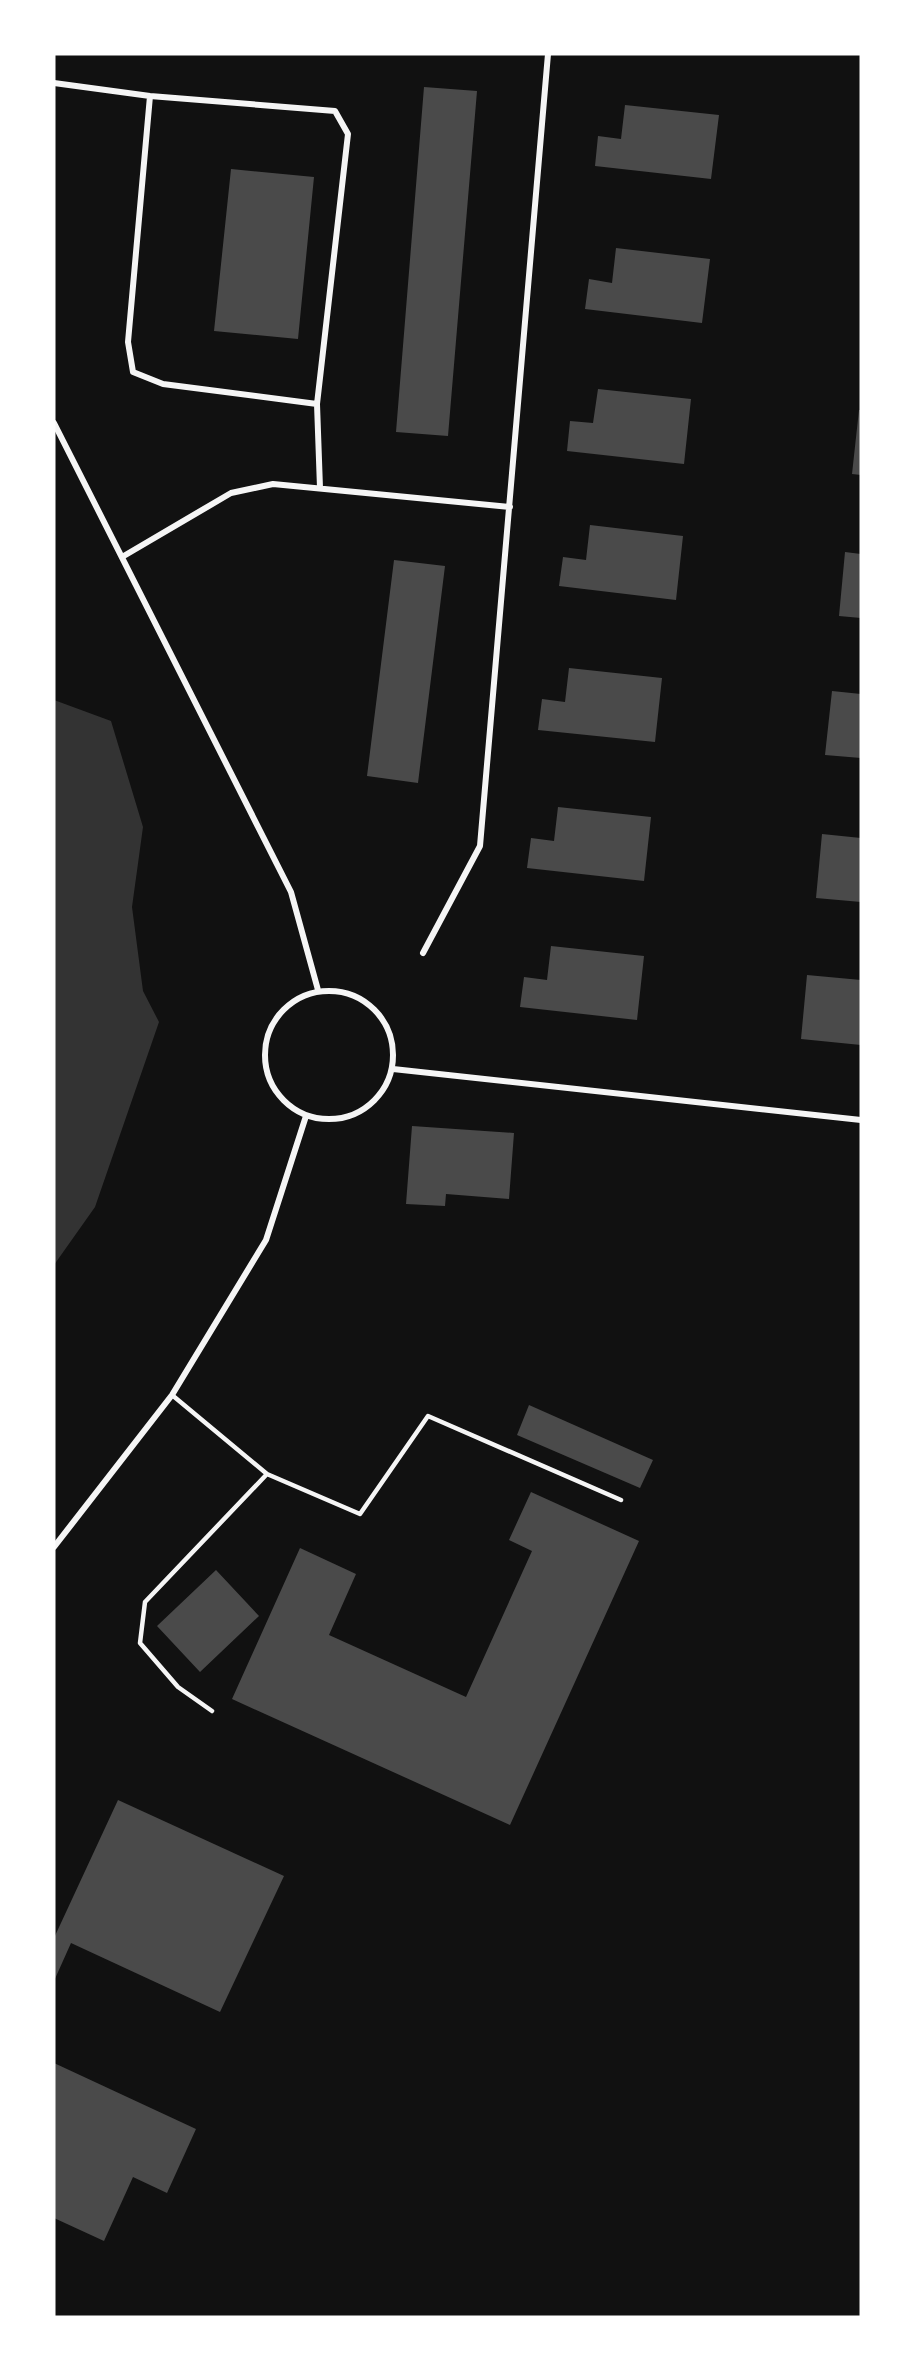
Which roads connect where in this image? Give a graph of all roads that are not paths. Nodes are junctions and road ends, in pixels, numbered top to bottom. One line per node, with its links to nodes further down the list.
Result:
1 (548, 54): 7 (street)
2 (54, 83): 3 (street)
3 (150, 96): 4 (street); 4 (street)
4 (317, 404): 6 (street)
5 (54, 423): 8 (street)
6 (320, 488): 7 (street); 8 (street)
7 (510, 507): 9 (street)
8 (122, 557): 10 (street)
9 (423, 953)
10 (318, 990): 11 (street); 12 (street)
11 (393, 1069): 12 (street); 13 (street)
12 (306, 1116): 14 (street)
13 (861, 1120)
14 (172, 1395): 15 (lane); 17 (street)
15 (267, 1474): 16 (lane); 18 (lane)
16 (621, 1500)
17 (54, 1547)
18 (212, 1711)

